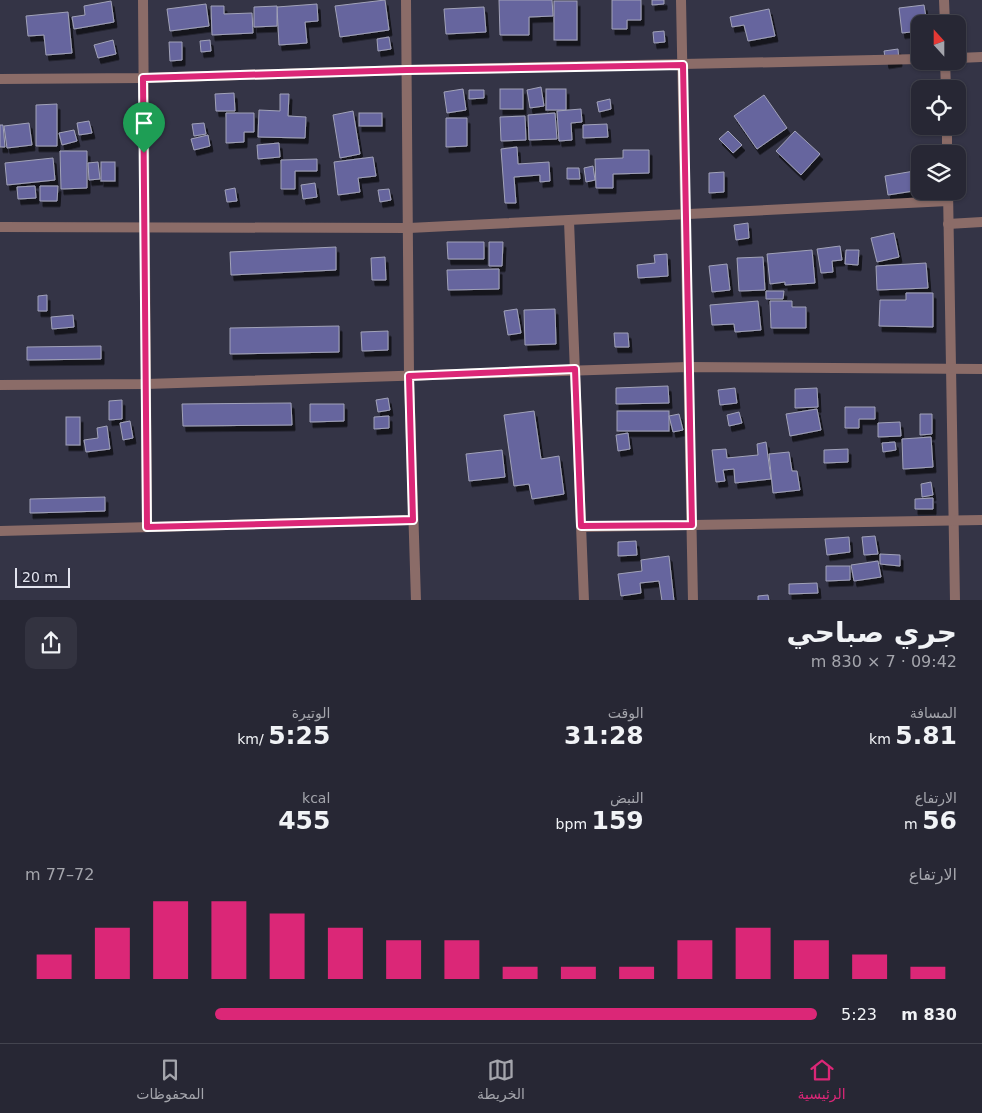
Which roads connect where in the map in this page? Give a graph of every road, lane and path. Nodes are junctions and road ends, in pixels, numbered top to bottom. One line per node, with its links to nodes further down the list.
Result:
1 (143, 0): 11 (street)
2 (406, 0): 10 (street)
3 (681, 0): 9 (street)
4 (944, 0): 5 (street)
5 (945, 15)
6 (982, 57): 7 (street)
7 (966, 58)
8 (911, 59): 9 (street)
9 (683, 65): 10 (street); 15 (street)
10 (407, 70): 11 (street); 21 (street)
11 (143, 78): 12 (street); 20 (street)
12 (0, 79)
13 (911, 199): 15 (street)
14 (948, 200): 18 (street)
15 (685, 215): 16 (street); 22 (street)
16 (568, 221): 21 (street); 23 (street)
17 (982, 222): 18 (street)
18 (948, 224): 25 (street)
19 (0, 227): 20 (street)
20 (145, 228): 21 (street); 27 (street)
21 (409, 228): 26 (street)
22 (688, 367): 23 (street); 25 (street); 32 (street)
23 (575, 369): 26 (street); 33 (street)
24 (982, 369): 25 (street)
25 (951, 370): 31 (street)
26 (409, 376): 27 (street); 29 (street)
27 (146, 384): 28 (street); 34 (street)
28 (0, 385)
29 (413, 520): 34 (street); 36 (street)
30 (982, 520): 31 (street)
31 (953, 521): 32 (street); 39 (street)
32 (692, 525): 33 (street); 38 (street)
33 (581, 526): 37 (street)
34 (147, 527): 35 (street)
35 (0, 531)
36 (416, 600)
37 (584, 600)
38 (693, 600)
39 (954, 600)

